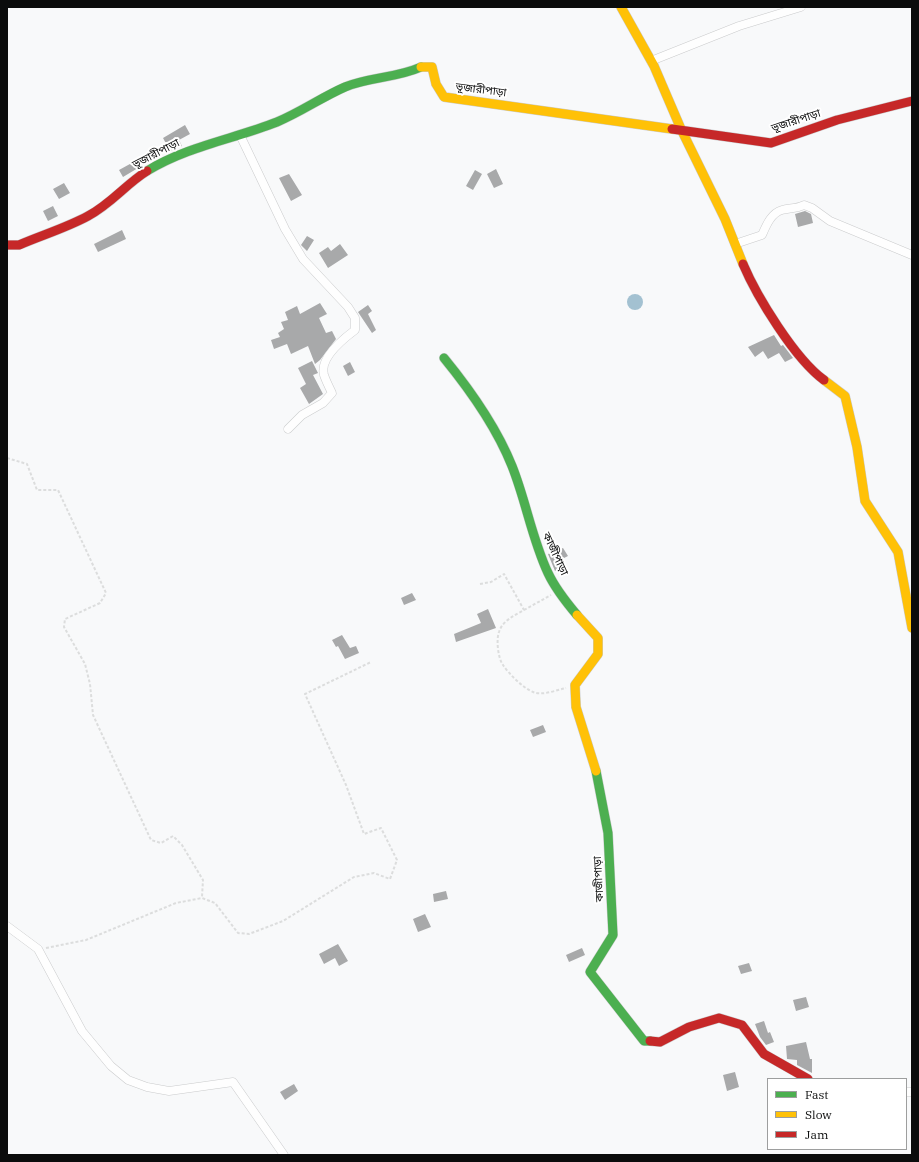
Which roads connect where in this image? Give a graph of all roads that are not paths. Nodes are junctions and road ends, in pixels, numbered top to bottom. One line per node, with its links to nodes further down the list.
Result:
1 (621, 7): 3 (street)
2 (801, 7): 3 (street)
3 (651, 61): 5 (street)
4 (912, 101): 5 (street, ভূজারীপাড়া)
5 (681, 129): 6 (street, ভূজারীপাড়া); 7 (street)
6 (240, 135): 8 (street, ভূজারীপাড়া); 11 (street)
7 (735, 244): 9 (street); 12 (street)
8 (7, 245)
9 (912, 255)
10 (444, 358): 14 (street, কাজীপাড়া)
11 (288, 429)
12 (912, 628)
13 (7, 926): 15 (street)
14 (806, 1078)
15 (284, 1155)

